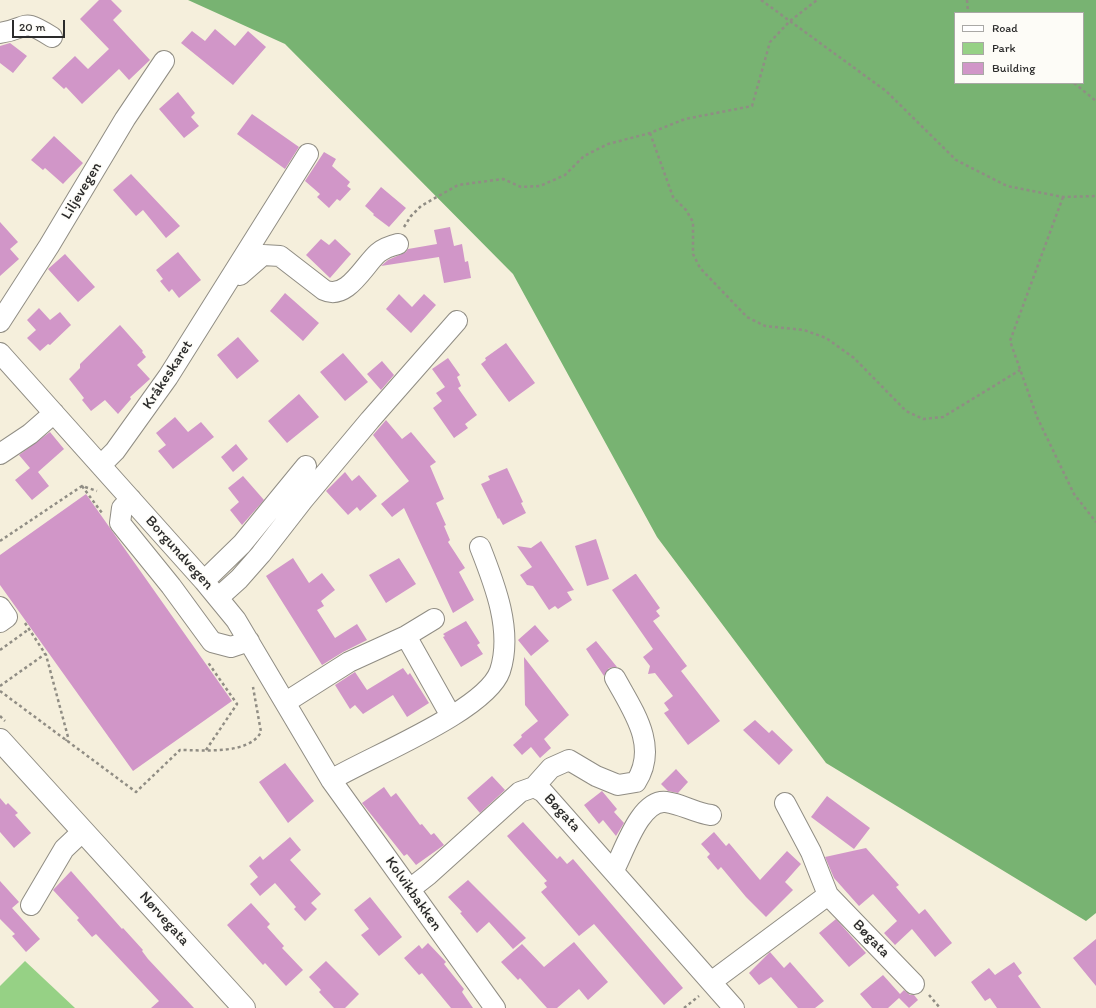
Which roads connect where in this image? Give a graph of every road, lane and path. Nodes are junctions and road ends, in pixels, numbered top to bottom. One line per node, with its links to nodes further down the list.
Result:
1 (761, 0): 5 (path)
2 (817, 0): 5 (path)
3 (967, 0): 4 (path)
4 (968, 12)
5 (790, 21): 11 (path); 14 (path)
6 (0, 33): 7 (street)
7 (52, 37)
8 (164, 61): 20 (street, Liljevegen)
9 (1075, 84): 10 (path)
10 (1096, 101)
11 (650, 133): 16 (path); 22 (path)
12 (308, 154): 18 (street, Kråkeskaret)
13 (1096, 195): 14 (path)
14 (1063, 197): 22 (path)
15 (293, 205): 17 (street, Kråkeskaret)
16 (398, 244): 17 (street)
17 (263, 255): 18 (street, Kråkeskaret)
18 (229, 280): 25 (street, Kråkeskaret)
19 (457, 321): 35 (street, Borgundvegen)
20 (0, 322)
21 (0, 353): 23 (street, Borgundvegen)
22 (1020, 370): 31 (path)
23 (54, 413): 24 (street); 25 (street, Borgundvegen)
24 (0, 454)
25 (101, 465): 29 (street, Borgundvegen)
26 (306, 466): 34 (street)
27 (82, 486): 28 (path); 30 (path); 32 (path)
28 (98, 492)
29 (131, 499): 34 (street, Borgundvegen); 40 (street)
30 (105, 518)
31 (1096, 522)
32 (0, 541)
33 (480, 548): 48 (street)
34 (204, 581): 35 (street, Borgundvegen)
35 (219, 597): 40 (street, Kolvikbakken)
36 (0, 607): 38 (street)
37 (434, 619): 39 (street)
38 (0, 622)
39 (406, 636): 47 (street); 48 (street)
40 (249, 641): 47 (street, Kolvikbakken)
41 (0, 650): 42 (path)
42 (45, 654): 45 (path); 50 (path)
43 (615, 678): 52 (street, Bøgata)
44 (252, 680): 50 (path)
45 (0, 686)
46 (0, 691): 50 (path)
47 (286, 702): 51 (street, Kolvikbakken)
48 (452, 716): 51 (street)
49 (0, 740): 55 (main road, Nørvegata)
50 (66, 741)
51 (331, 780): 57 (street, Kolvikbakken)
52 (534, 787): 56 (street, Bøgata); 57 (street)
53 (785, 803): 58 (street, Bøgata)
54 (711, 815): 56 (street)
55 (83, 831): 59 (street); 62 (main road, Nørvegata)
56 (614, 870): 60 (street, Bøgata)
57 (410, 889): 63 (street, Kolvikbakken)
58 (828, 895): 60 (street); 61 (street, Bøgata)
59 (31, 905)
60 (711, 982): 64 (street, Bøgata)
61 (914, 984)
62 (244, 1008)
63 (495, 1008)
64 (734, 1008)

